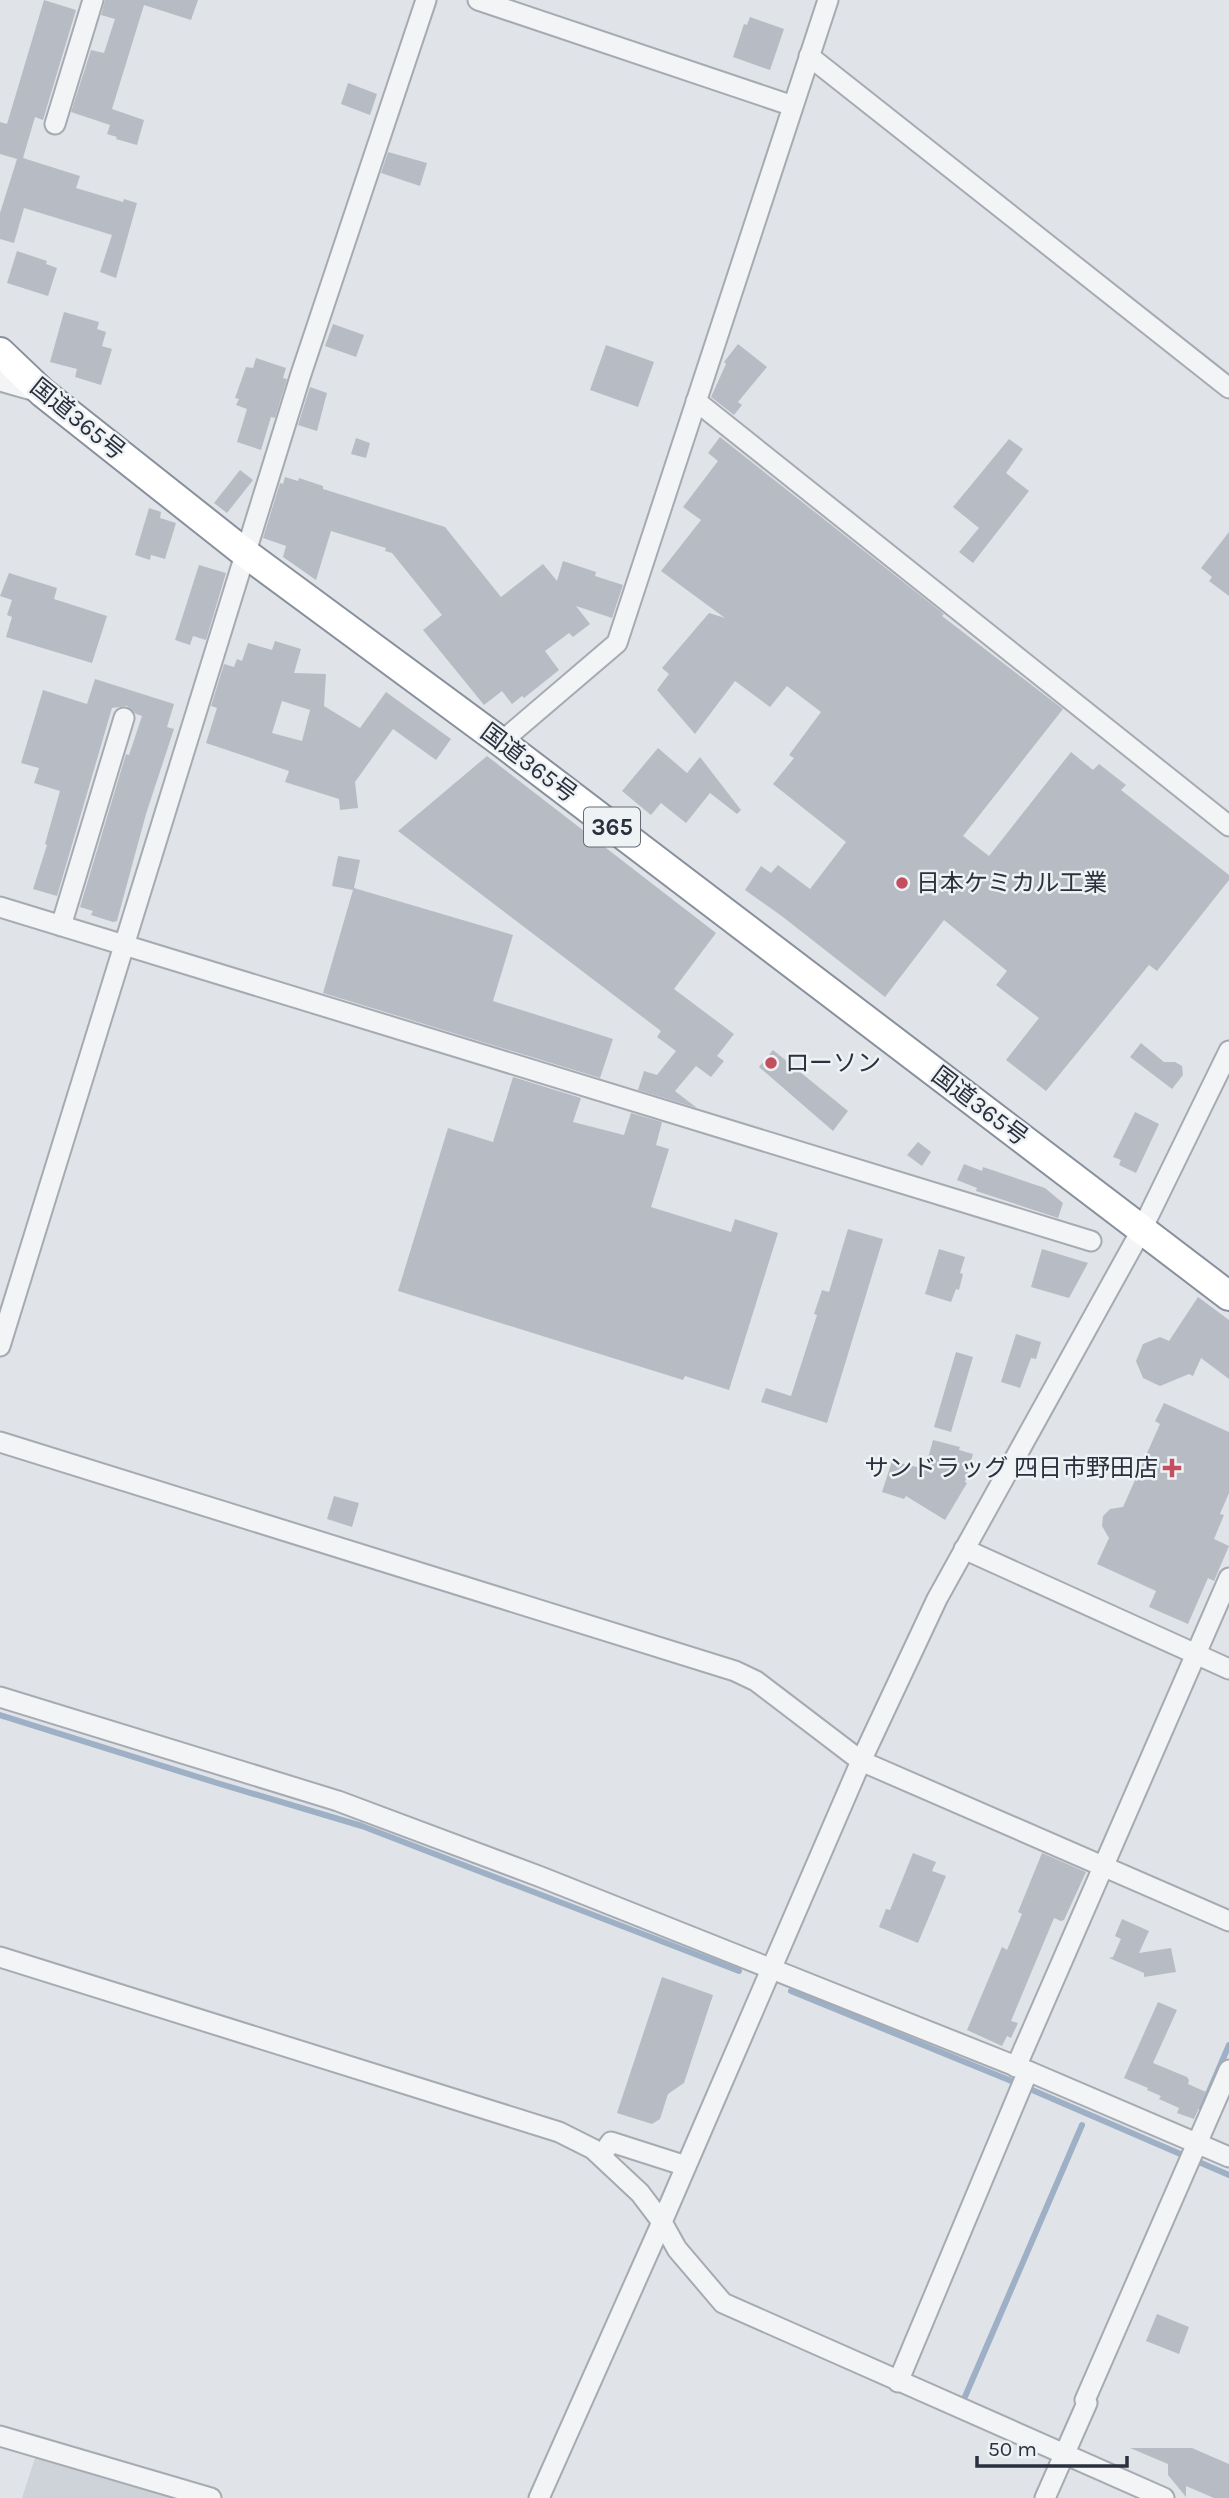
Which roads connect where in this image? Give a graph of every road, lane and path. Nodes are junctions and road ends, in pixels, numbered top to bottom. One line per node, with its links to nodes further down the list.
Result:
1 (93, 0): 7 (street)
2 (426, 0): 13 (street)
3 (478, 0): 6 (street)
4 (828, 0): 5 (street)
5 (809, 56): 6 (street); 10 (street)
6 (793, 106): 12 (street)
7 (55, 124)
8 (0, 352): 11 (highway, 国道365号 / 365)
9 (0, 381): 11 (street)
10 (1229, 387)
11 (43, 393): 13 (highway, 国道365号 / 365)
12 (696, 401): 15 (street); 16 (street)
13 (245, 553): 15 (highway, 国道365号 / 365); 19 (street)
14 (124, 718): 18 (street)
15 (501, 742): 21 (highway, 国道365号 / 365)
16 (1229, 826)
17 (0, 907): 18 (street)
18 (61, 926): 19 (street)
19 (124, 945): 22 (street); 24 (street)
20 (1229, 1051): 21 (street)
21 (1142, 1229): 23 (highway, 国道365号 / 365); 26 (street)
22 (1091, 1241)
23 (1229, 1296)
24 (0, 1346)
25 (0, 1442): 31 (street)
26 (964, 1549): 28 (street); 31 (street)
27 (1229, 1578): 28 (street)
28 (1196, 1655): 29 (street); 32 (street)
29 (1229, 1669)
30 (0, 1697): 35 (street)
31 (861, 1761): 32 (street); 35 (street)
32 (1104, 1866): 33 (street); 36 (street)
33 (1229, 1921)
34 (0, 1957): 39 (street)
35 (771, 1969): 36 (street); 41 (street)
36 (1024, 2070): 38 (street); 43 (street)
37 (1229, 2070): 38 (street)
38 (1196, 2144): 40 (street); 45 (street)
39 (601, 2156): 41 (street); 42 (street)
40 (1229, 2157)
41 (686, 2166): 42 (street)
42 (662, 2222): 43 (street); 47 (street)
43 (898, 2382): 45 (street)
44 (0, 2435): 46 (street)
45 (1064, 2455): 48 (street); 49 (street)
46 (211, 2498)
47 (539, 2498)
48 (1045, 2498)
49 (1164, 2498)

